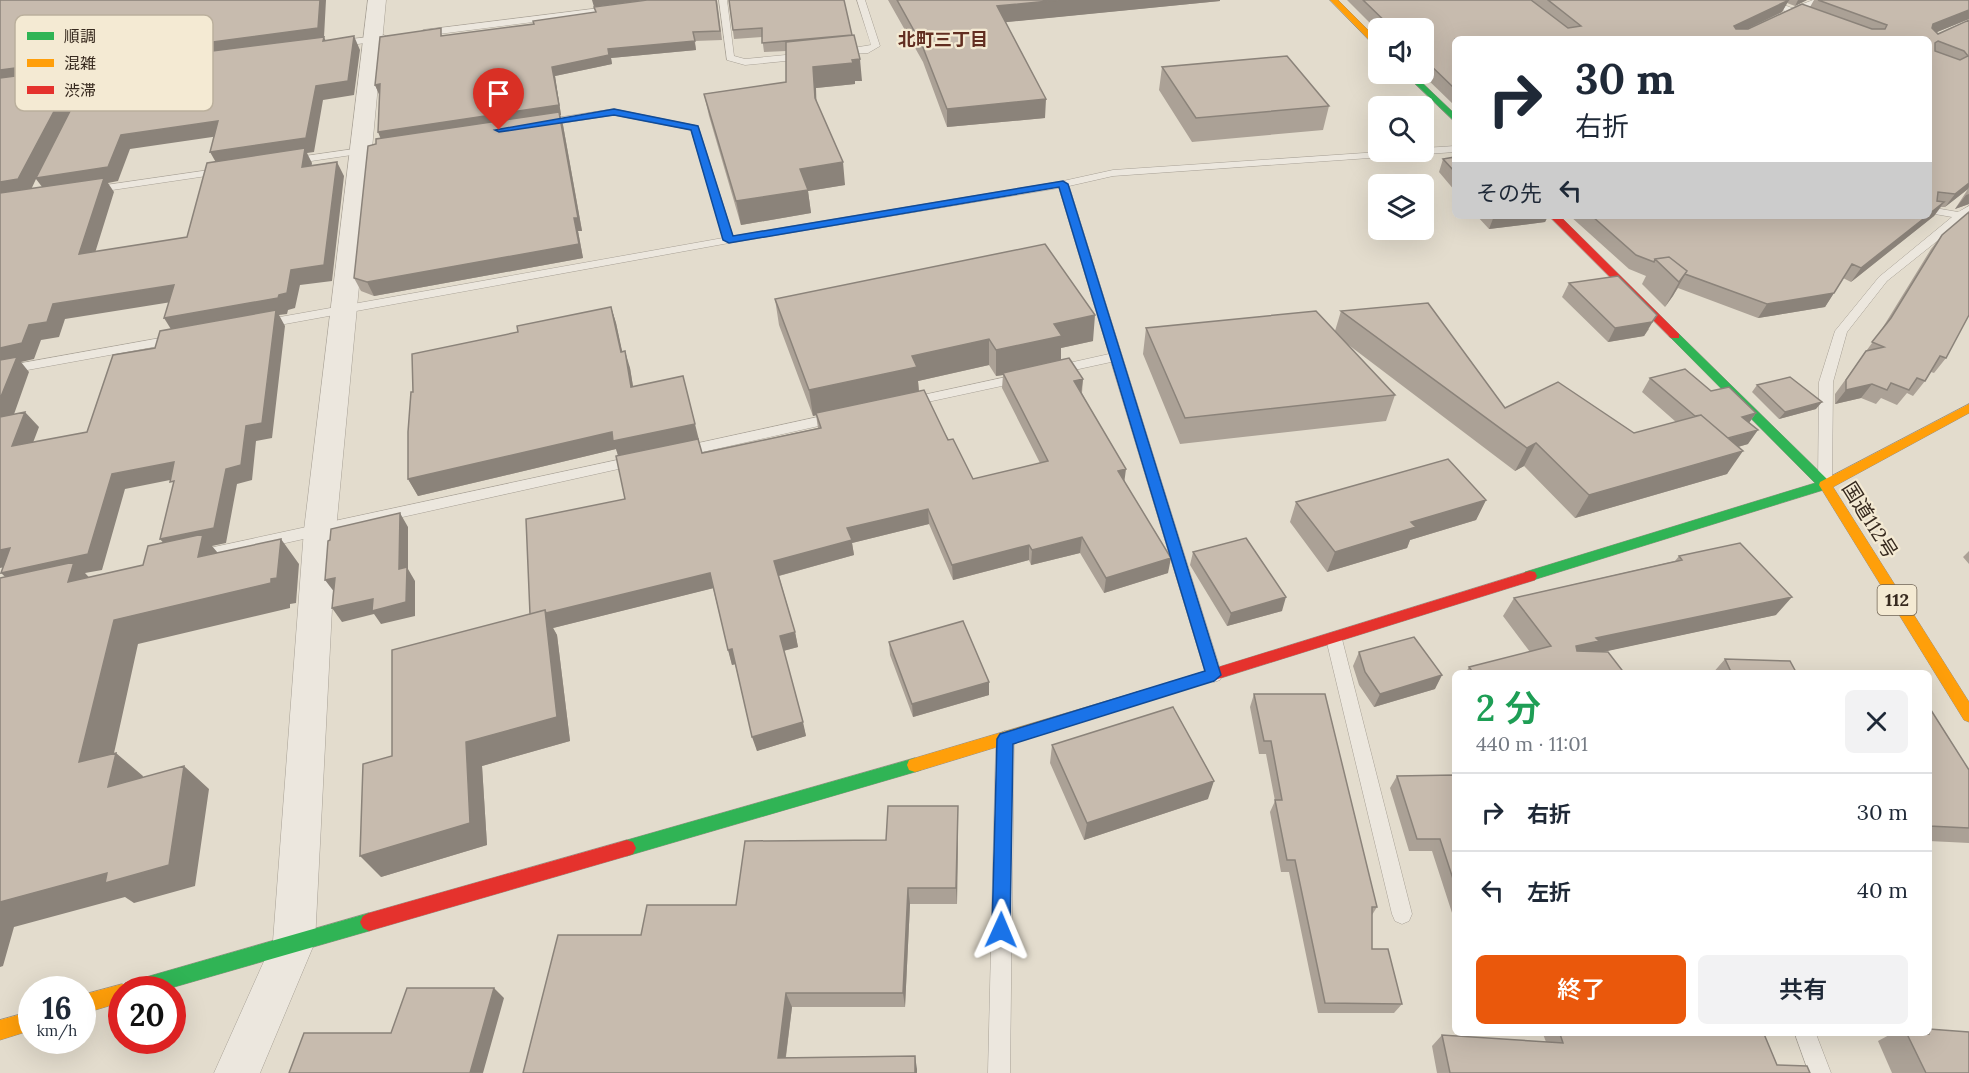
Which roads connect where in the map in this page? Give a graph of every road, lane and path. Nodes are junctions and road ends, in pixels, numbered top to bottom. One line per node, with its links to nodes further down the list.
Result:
1 (376, 0): 13 (street)
2 (723, 0): 16 (lane)
3 (861, 0): 15 (lane)
4 (1334, 0): 11 (main road)
5 (1763, 0): 8 (lane)
6 (1820, 0): 8 (lane)
7 (625, 7): 12 (lane)
8 (1793, 11): 9 (lane); 10 (lane)
9 (1783, 16)
10 (1823, 22)
11 (1368, 34)
12 (407, 35)
13 (384, 38): 14 (lane); 20 (street)
14 (327, 46)
15 (823, 54)
16 (812, 56)
17 (1419, 84): 18 (main road)
18 (1452, 116)
19 (534, 124): 31 (lane)
20 (372, 149): 24 (lane); 32 (street)
21 (1452, 149): 22 (lane)
22 (1434, 150)
23 (1368, 155): 26 (lane)
24 (279, 163)
25 (233, 170): 27 (lane)
26 (1063, 184): 31 (lane); 35 (lane)
27 (81, 192)
28 (1932, 210): 29 (lane)
29 (1965, 213): 42 (lane)
30 (1557, 219): 42 (main road)
31 (729, 240): 32 (lane)
32 (342, 310): 33 (lane); 43 (street)
33 (248, 327)
34 (189, 337): 36 (lane)
35 (1114, 357): 37 (lane); 46 (lane)
36 (0, 370)
37 (892, 405)
38 (1969, 408): 42 (main road, 国道112号)
39 (846, 416): 40 (lane)
40 (671, 454)
41 (647, 459): 43 (lane)
42 (1824, 485): 45 (main road); 47 (main road, 国道112号 / 112)
43 (320, 530): 44 (lane); 50 (street)
44 (183, 560)
45 (1334, 639): 46 (main road); 49 (lane)
46 (1214, 675): 48 (main road)
47 (1969, 715)
48 (1005, 739): 50 (main road); 56 (lane)
49 (1402, 914)
50 (294, 942): 51 (main road); 55 (street)
51 (179, 976)
52 (18, 1024): 53 (main road)
53 (0, 1030)
54 (1807, 1036): 57 (lane)
55 (237, 1073)
56 (999, 1073)
57 (1820, 1073)

